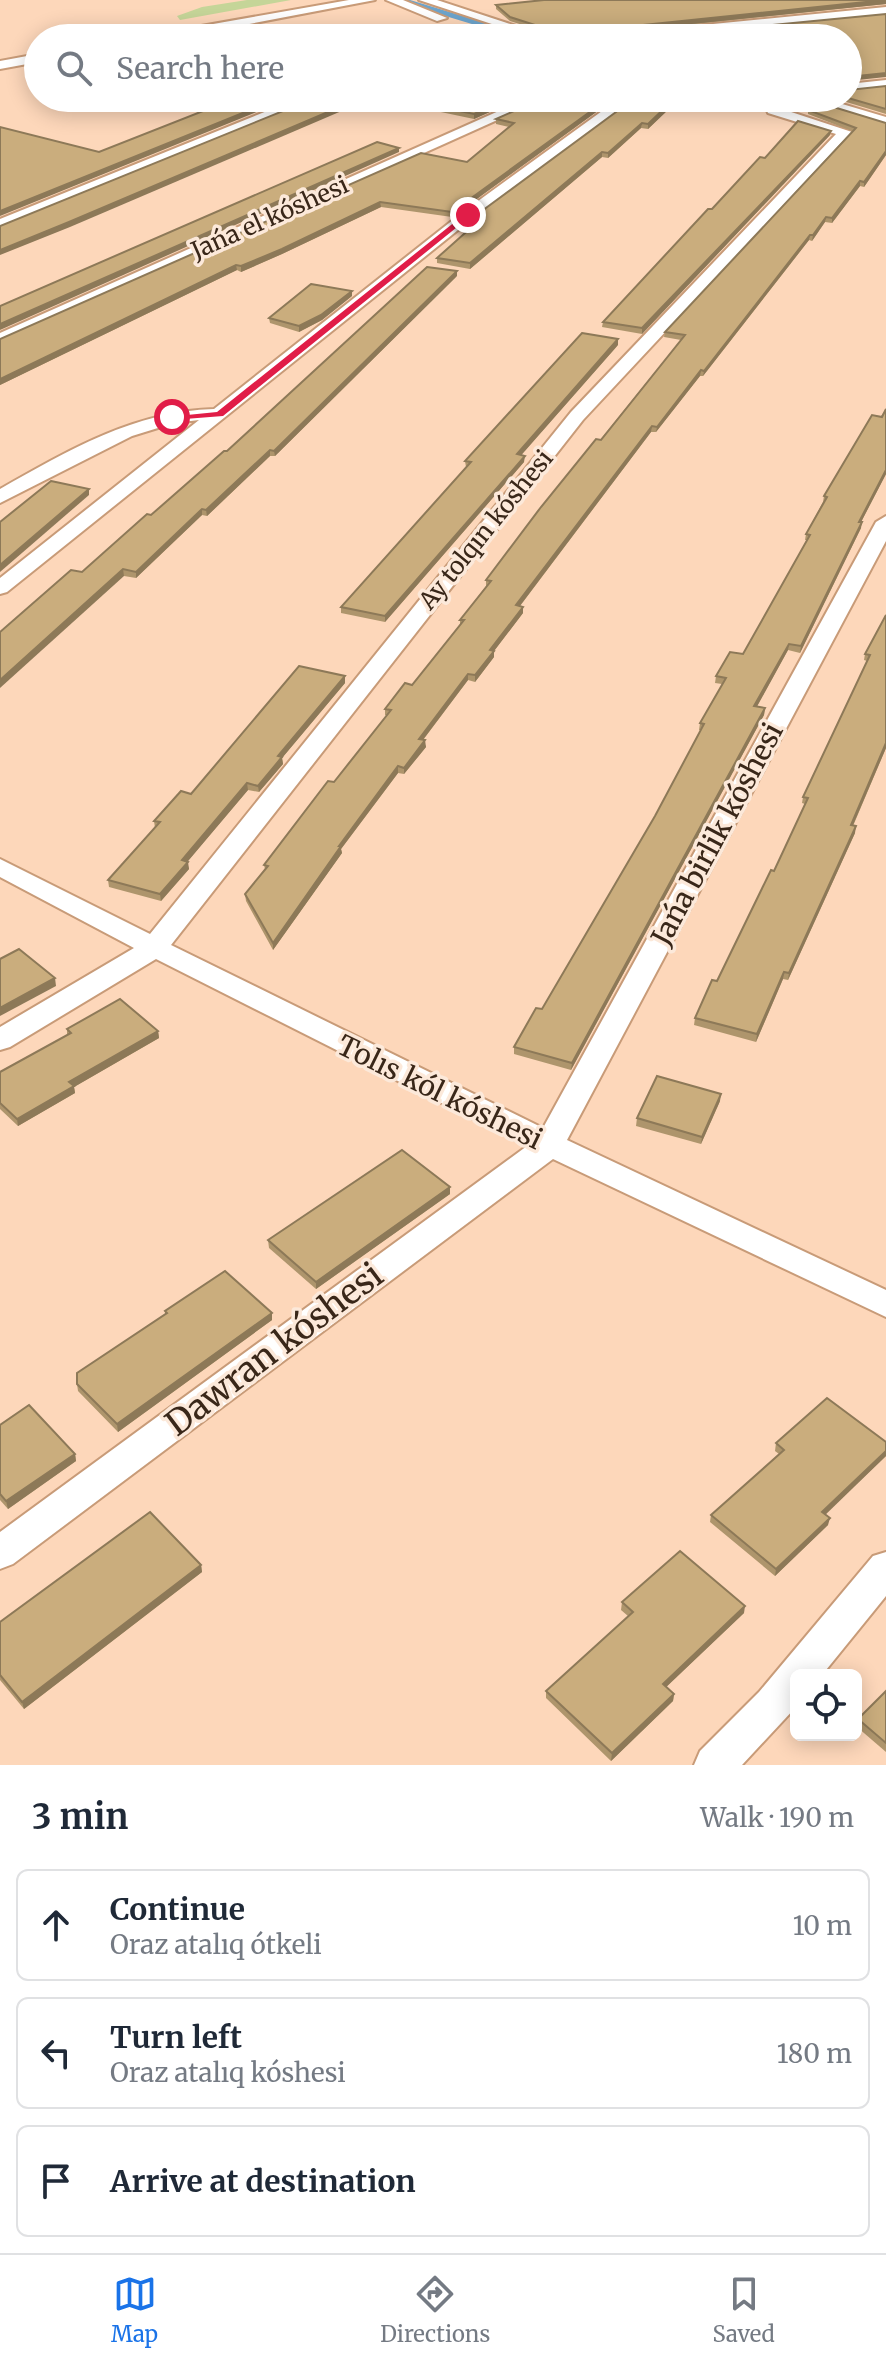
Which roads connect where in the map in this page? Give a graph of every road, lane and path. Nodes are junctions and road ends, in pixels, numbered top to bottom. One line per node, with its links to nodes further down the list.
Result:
1 (369, 0): 5 (street)
2 (392, 0): 6 (street)
3 (425, 0): 7 (street)
4 (886, 11): 8 (street)
5 (234, 24)
6 (463, 24)
7 (502, 24)
8 (754, 24)
9 (24, 61): 10 (street)
10 (0, 65)
11 (886, 84): 12 (street)
12 (862, 87)
13 (276, 112): 19 (street)
14 (508, 112): 20 (street, Jańa el kóshesi)
15 (610, 112): 21 (street)
16 (780, 112): 26 (street, Ay tolqın kóshesi)
17 (855, 112): 18 (street)
18 (886, 121)
19 (0, 224)
20 (0, 339)
21 (219, 414): 22 (street); 24 (street)
22 (0, 497)
23 (886, 522): 28 (street, Jańa birlik kóshesi)
24 (0, 588)
25 (0, 867): 26 (street, Tolıs kól kóshesi)
26 (153, 949): 27 (street); 28 (street, Tolıs kól kóshesi)
27 (0, 1040)
28 (549, 1146): 29 (street, Tolıs kól kóshesi); 30 (street, Dawran kóshesi)
29 (886, 1304)
30 (0, 1553)
31 (886, 1568): 32 (street)
32 (803, 1669)
33 (790, 1684): 34 (street)
34 (714, 1765)

